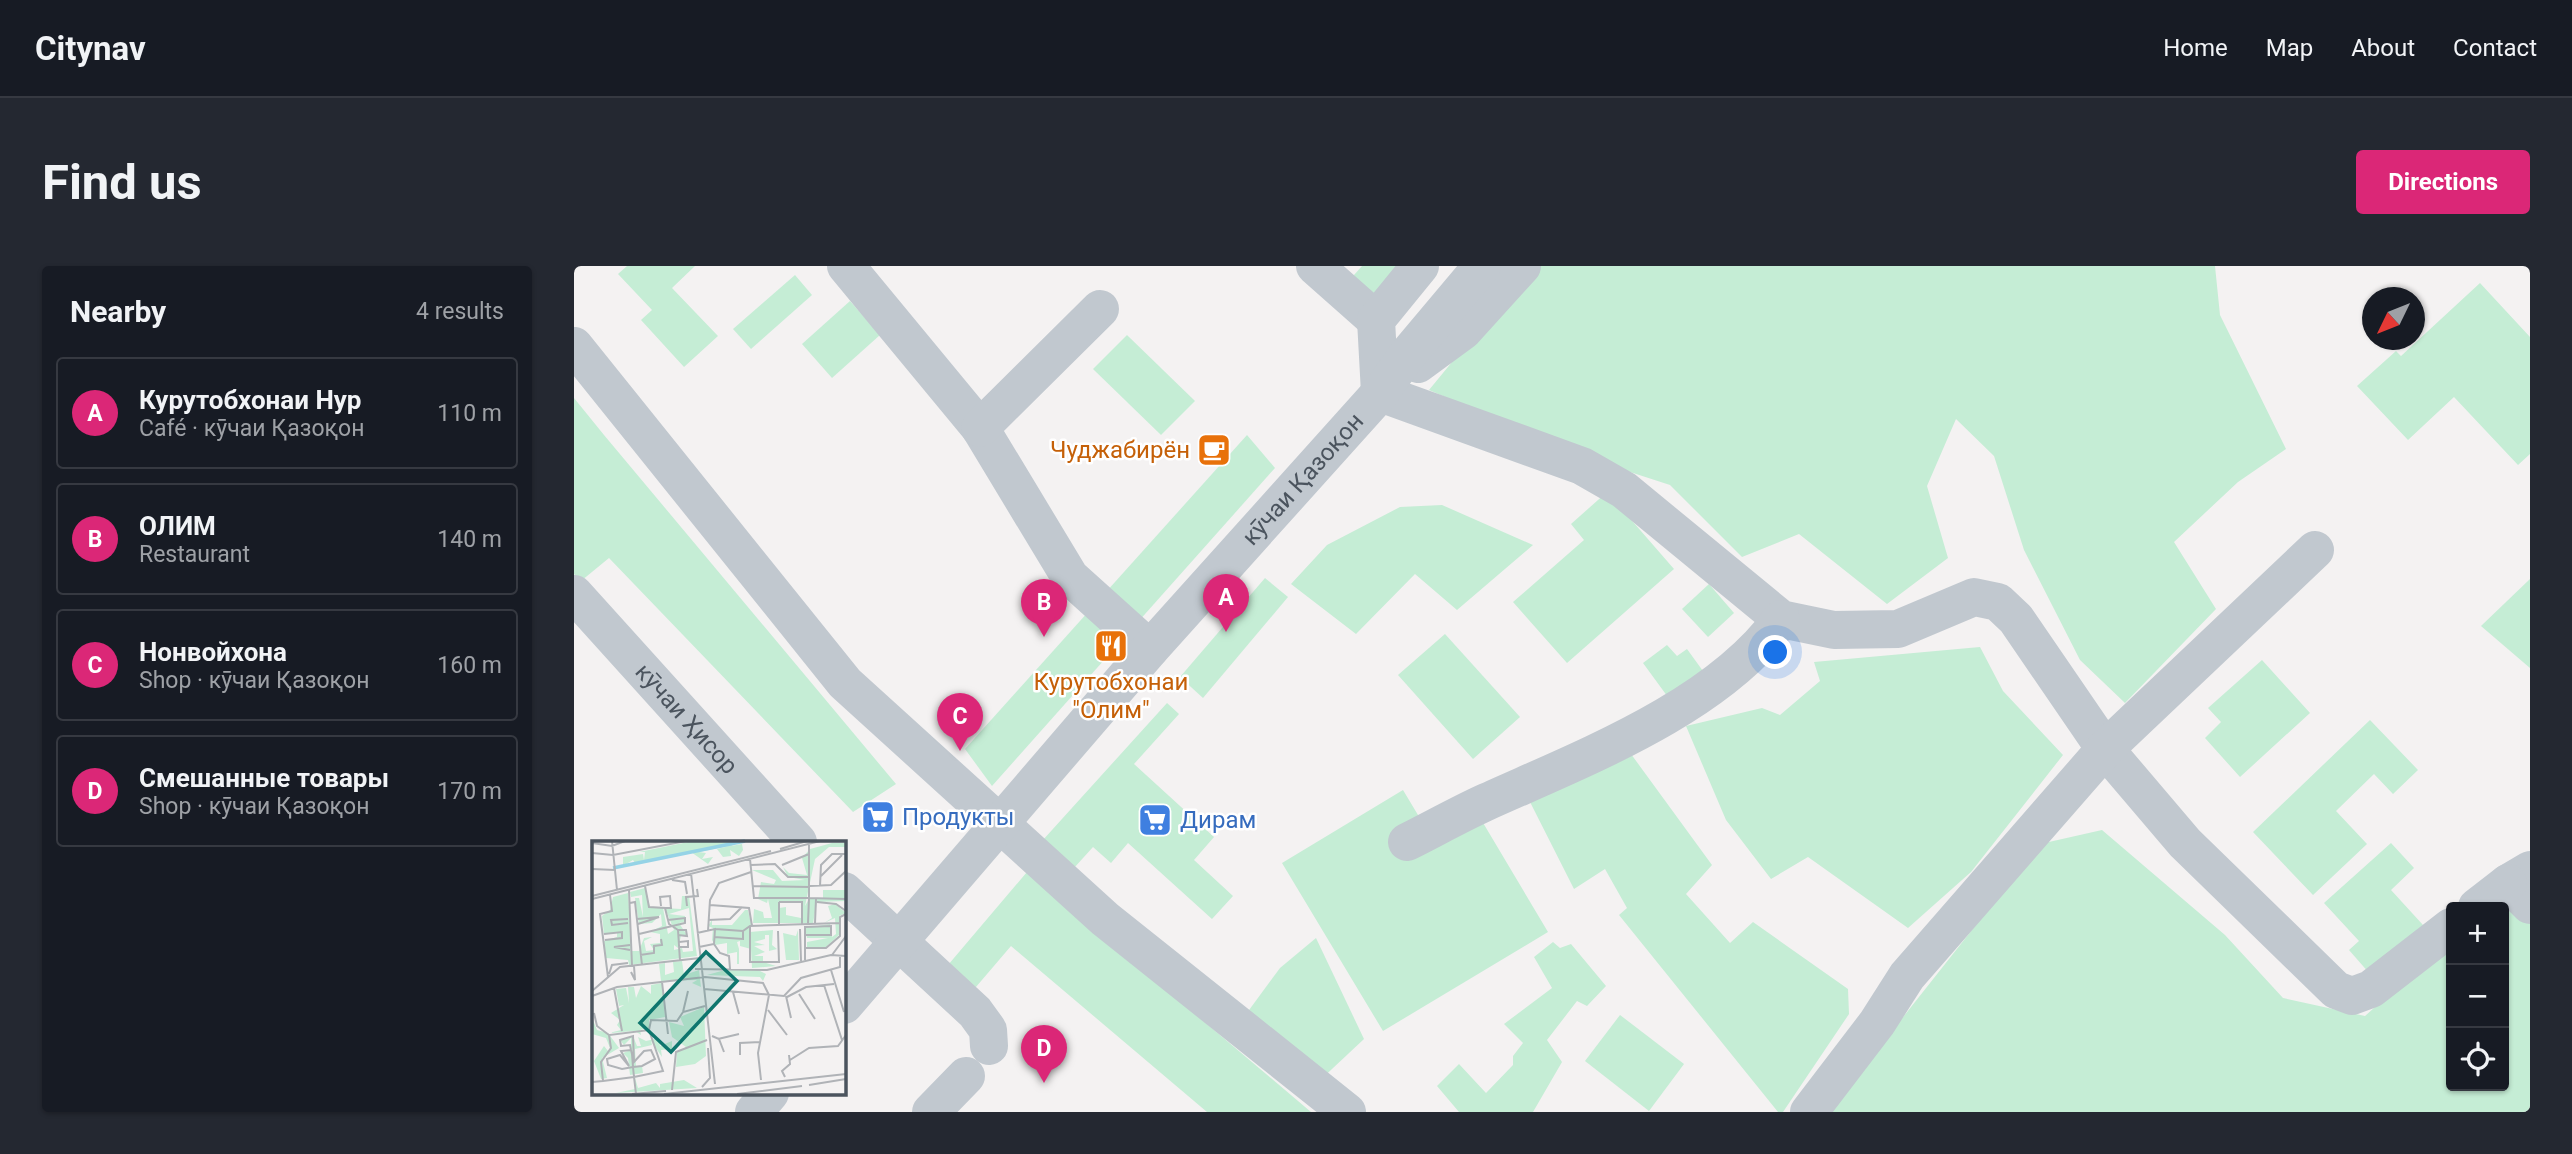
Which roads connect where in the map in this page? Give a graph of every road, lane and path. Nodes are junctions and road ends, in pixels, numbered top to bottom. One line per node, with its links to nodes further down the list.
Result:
1 (846, 266): 10 (street)
2 (1315, 266): 7 (street)
3 (1420, 266): 7 (street)
4 (1482, 266): 9 (street, кӯчаи Қазоқон)
5 (1522, 266): 9 (street)
6 (1100, 309): 10 (street)
7 (1376, 320): 9 (street)
8 (574, 346): 16 (street)
9 (1380, 393): 13 (street); 14 (street, кӯчаи Қазоқон)
10 (980, 428): 14 (street)
11 (2315, 550): 15 (street)
12 (574, 594): 17 (street, кӯчаи Ҳисор)
13 (1781, 619): 15 (street); 18 (street)
14 (1150, 649): 16 (street, кӯчаи Қазоқон)
15 (2105, 749): 22 (street); 31 (street)
16 (1000, 822): 23 (street, кӯчаи Қазоқон); 30 (street)
17 (797, 841)
18 (1408, 842)
19 (2523, 886): 21 (street)
20 (845, 892): 23 (street)
21 (2488, 902)
22 (2446, 931)
23 (897, 941): 24 (street, кӯчаи Қазоқон); 25 (street)
24 (845, 1004)
25 (989, 1046)
26 (966, 1076): 28 (street)
27 (769, 1094): 29 (street)
28 (937, 1110)
29 (754, 1112)
30 (1347, 1112)
31 (1809, 1112)

